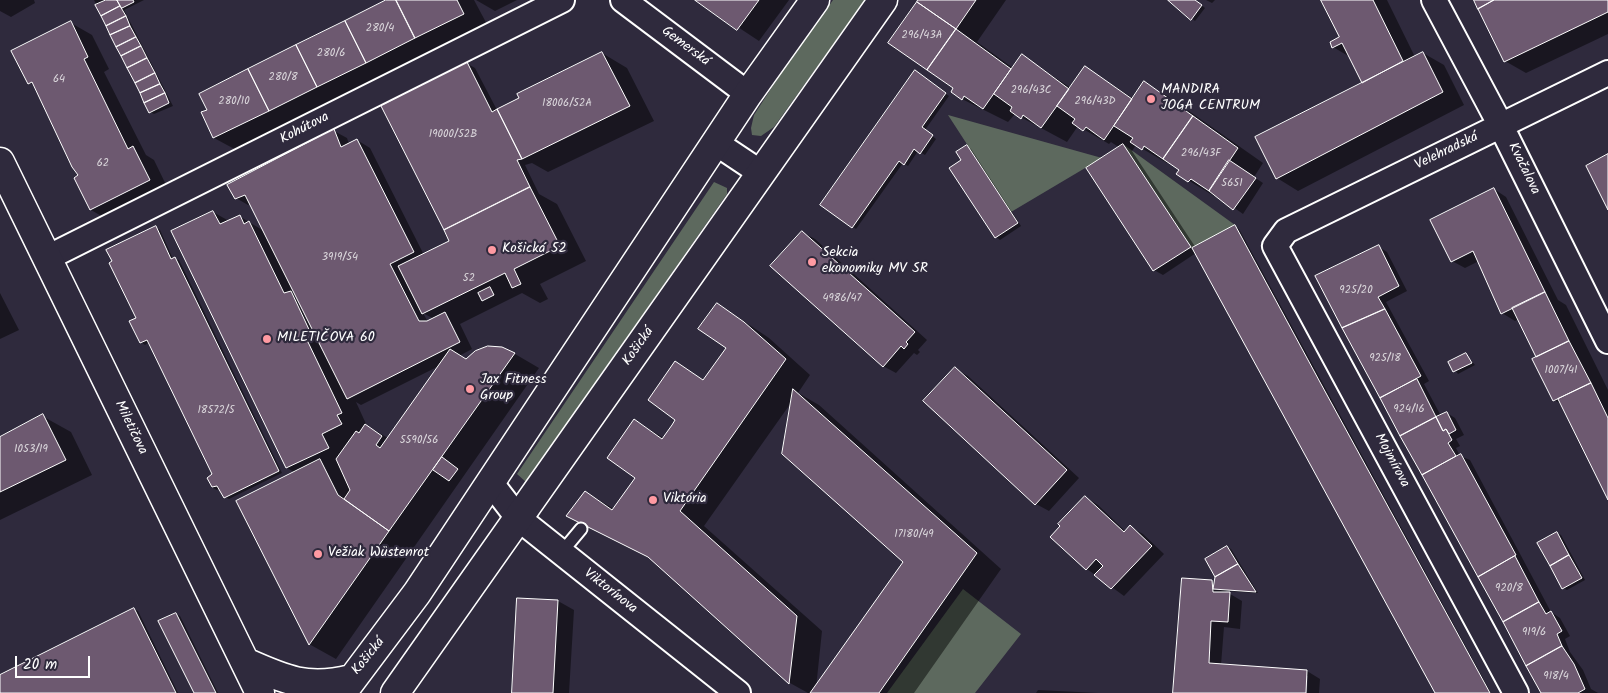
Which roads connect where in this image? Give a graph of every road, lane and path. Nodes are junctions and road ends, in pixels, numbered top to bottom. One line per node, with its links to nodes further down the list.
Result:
1 (562, 0): 13 (street, Kohútova)
2 (623, 0): 7 (street, Gemerská)
3 (815, 0): 7 (street, Košická)
4 (882, 0): 11 (street, Košická)
5 (1434, 0): 8 (street, Kvačalova)
6 (1608, 73): 8 (street, Velehradská)
7 (748, 94): 9 (street, Košická)
8 (1501, 126): 12 (street, Velehradská); 14 (street, Kvačalova)
9 (716, 143): 11 (street); 15 (street, Košická)
10 (0, 162): 13 (street, Miletičova)
11 (761, 173): 16 (street, Košická)
12 (1286, 231): 24 (street, Mojmírova)
13 (47, 258): 19 (street, Miletičova)
14 (1608, 341)
15 (492, 484): 16 (street, Viktorínova); 20 (street, Košická)
16 (518, 518): 18 (street, Viktorínova); 22 (street, Košická)
17 (582, 529): 18 (lane)
18 (560, 553): 23 (street, Viktorínova)
19 (245, 662): 20 (street); 21 (street, Miletičova)
20 (347, 686)
21 (260, 693)
22 (395, 693)
23 (738, 693)
24 (1516, 693)

